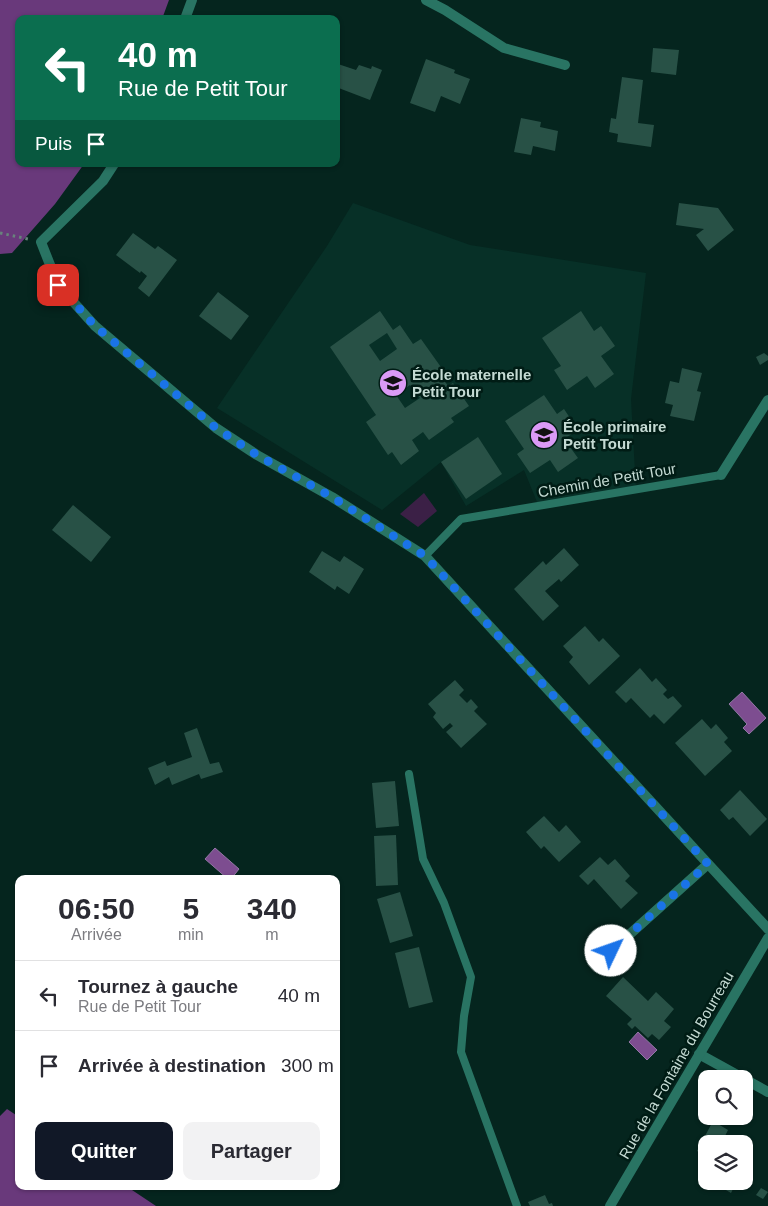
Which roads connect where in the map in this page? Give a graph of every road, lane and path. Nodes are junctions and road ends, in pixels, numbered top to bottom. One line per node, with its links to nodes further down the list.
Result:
1 (192, 0): 3 (street)
2 (426, 0): 4 (street)
3 (186, 15)
4 (565, 65)
5 (112, 167): 7 (street)
6 (0, 233): 7 (path)
7 (41, 242): 10 (street)
8 (768, 400): 9 (street, Chemin de Petit Tour)
9 (721, 475): 10 (lane, Chemin de Petit Tour)
10 (425, 556): 12 (street)
11 (409, 774): 18 (lane)
12 (708, 864): 13 (street); 15 (street)
13 (768, 929)
14 (768, 938): 16 (street, Rue de la Fontaine du Bourreau)
15 (611, 951)
16 (699, 1054): 17 (street); 19 (street, Rue de la Fontaine du Bourreau)
17 (768, 1092)
18 (518, 1206)
19 (610, 1206)

